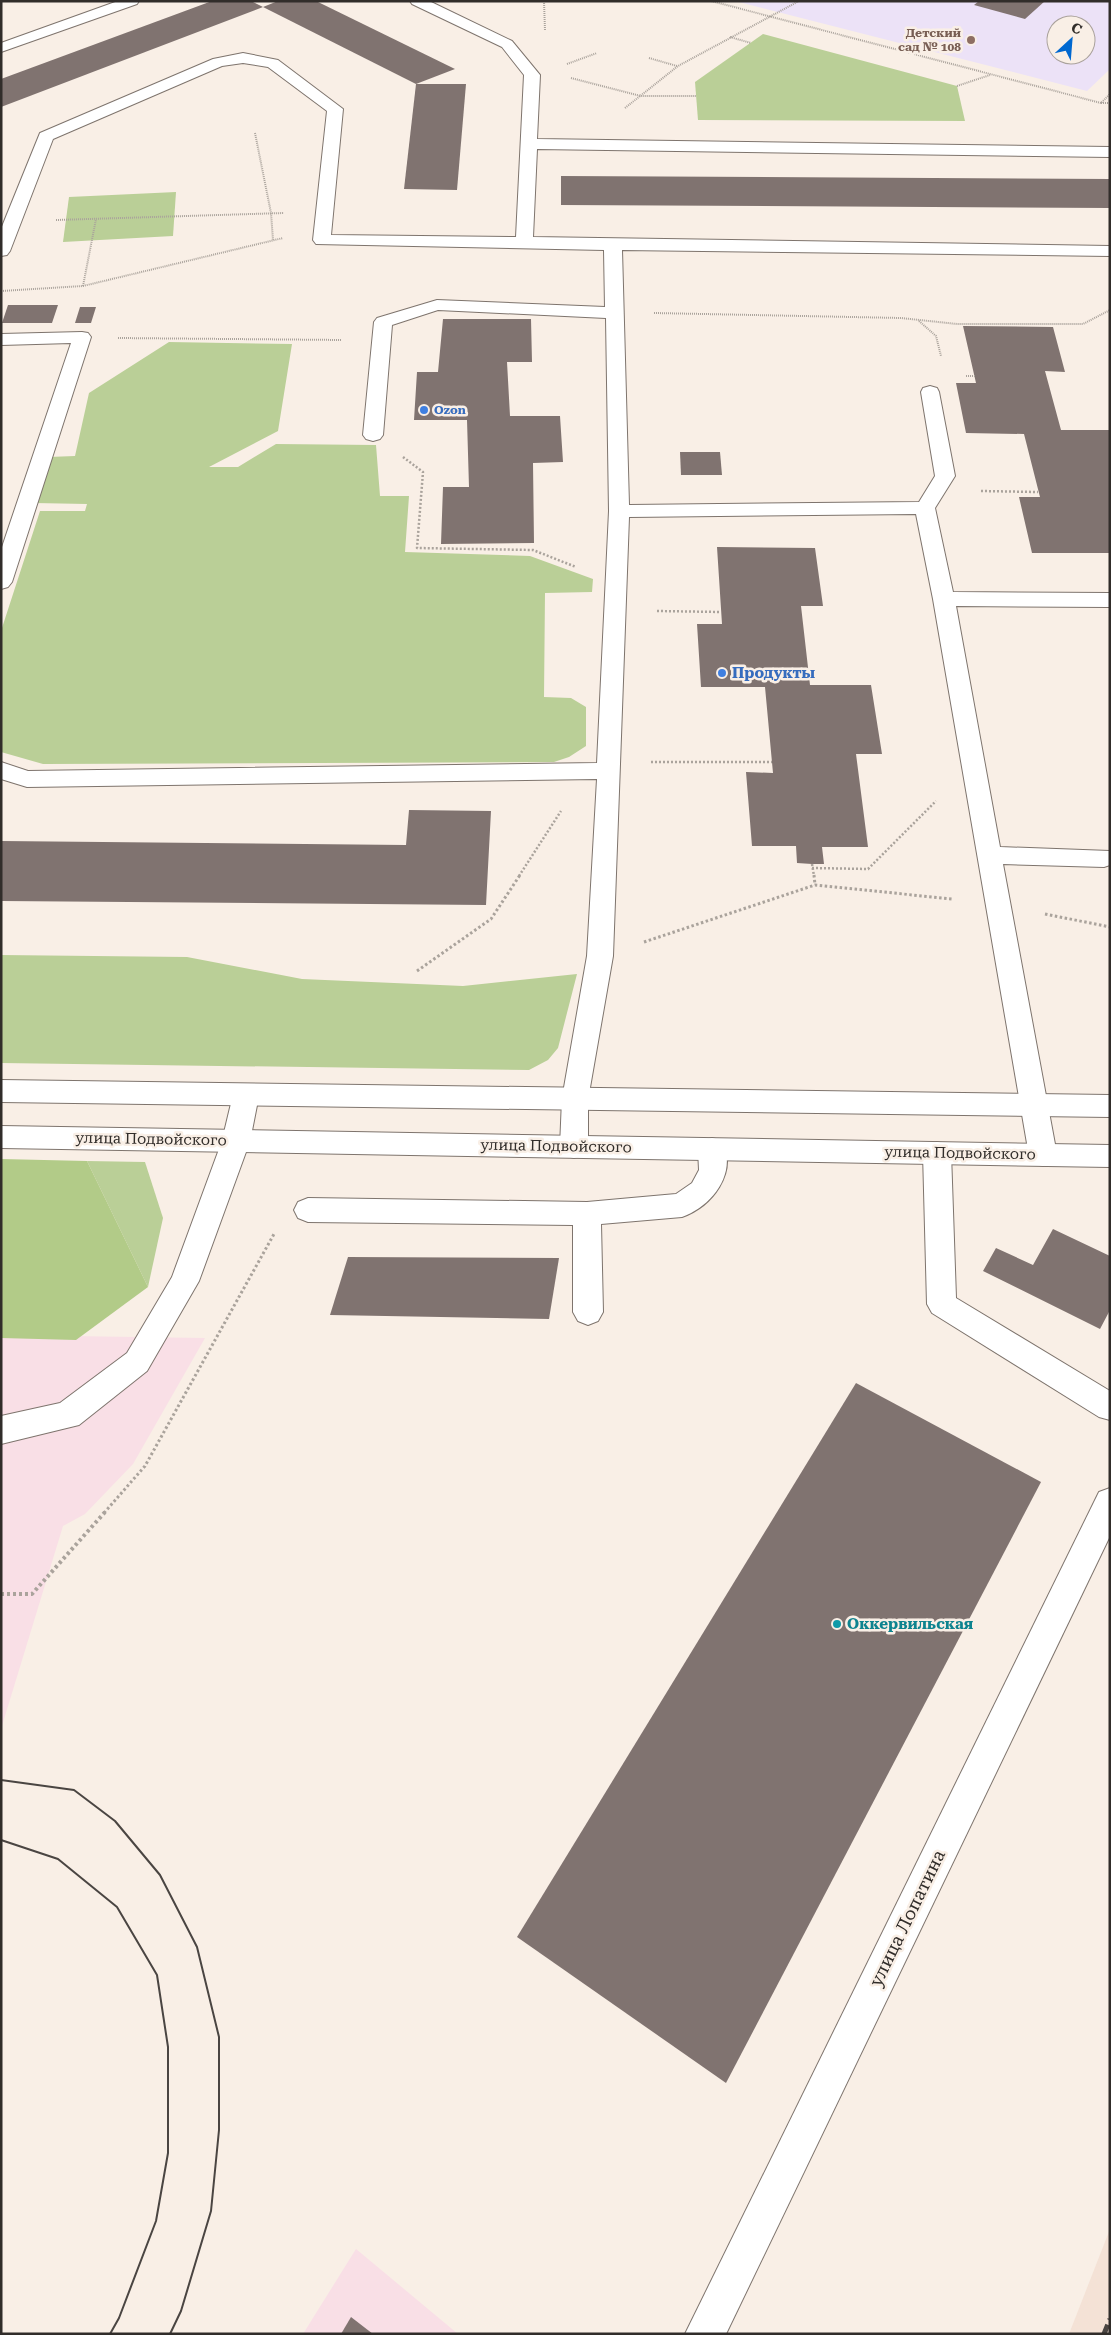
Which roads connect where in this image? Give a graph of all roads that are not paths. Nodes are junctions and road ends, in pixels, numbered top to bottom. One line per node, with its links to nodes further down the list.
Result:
1 (132, 1): 3 (street)
2 (417, 1): 4 (street)
3 (1, 48)
4 (528, 144): 5 (street); 6 (street)
5 (1110, 152)
6 (524, 242): 7 (street); 8 (street)
7 (613, 245): 9 (street); 10 (street)
8 (1, 251)
9 (1110, 251)
10 (613, 313): 13 (street); 15 (street)
11 (1, 340): 16 (street)
12 (930, 392): 14 (street)
13 (373, 435)
14 (931, 499): 15 (street); 17 (street)
15 (618, 510): 19 (street)
16 (1, 582)
17 (944, 599): 18 (street); 21 (street)
18 (1110, 600)
19 (601, 768): 20 (street); 25 (street)
20 (1, 770)
21 (989, 855): 22 (street); 26 (street)
22 (1104, 858)
23 (1, 1091): 24 (street)
24 (246, 1095): 25 (street); 29 (street)
25 (576, 1099): 26 (street); 30 (street)
26 (1034, 1105): 27 (street); 33 (street)
27 (1110, 1106)
28 (1, 1137): 29 (street, улица Подвойского)
29 (236, 1141): 30 (street, улица Подвойского); 39 (street)
30 (574, 1147): 31 (street, улица Подвойского)
31 (712, 1149): 32 (street, улица Подвойского); 36 (street)
32 (937, 1153): 33 (street, улица Подвойского); 38 (street)
33 (1043, 1155): 34 (street, улица Подвойского)
34 (1110, 1156)
35 (308, 1210): 36 (street)
36 (587, 1214): 37 (street)
37 (588, 1312)
38 (1110, 1407)
39 (1, 1430)
40 (1110, 1502): 41 (street, улица Лопатина)
41 (705, 2334)

